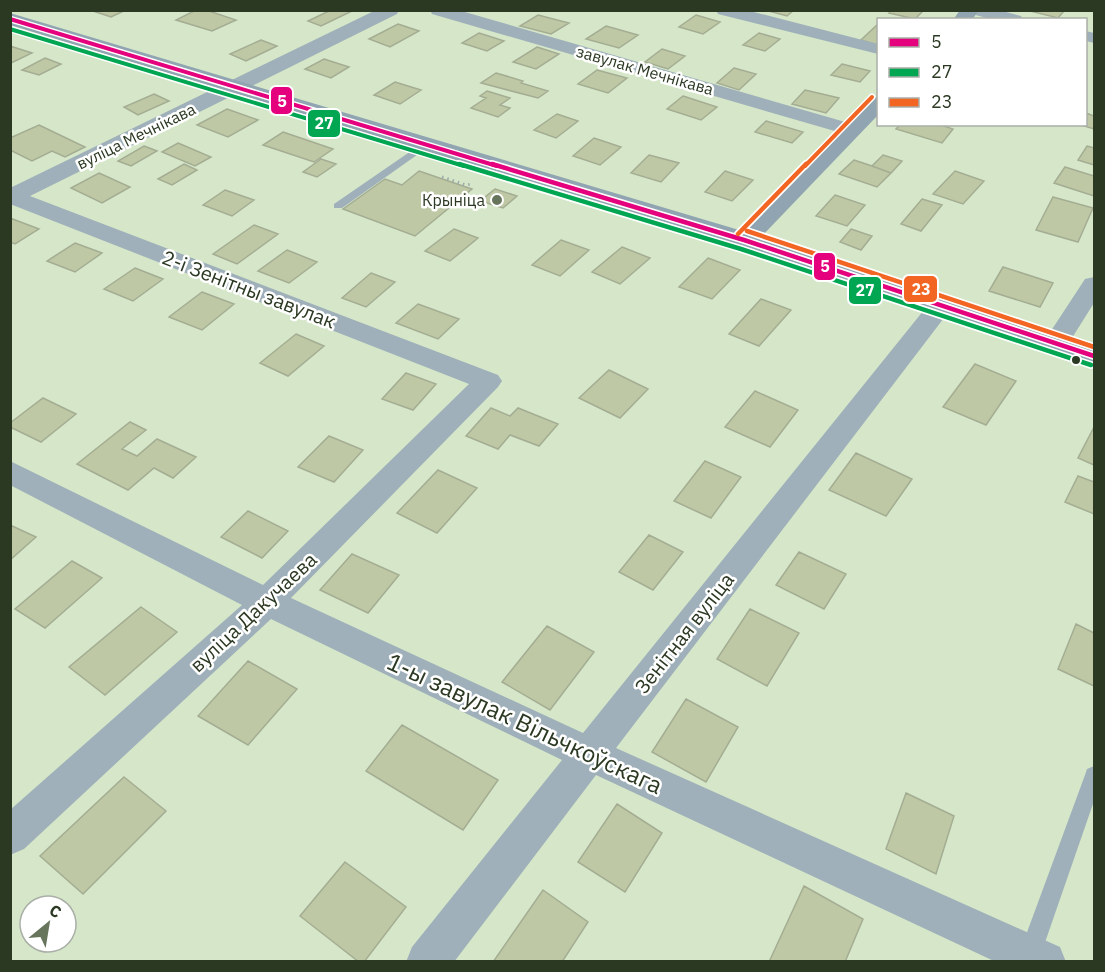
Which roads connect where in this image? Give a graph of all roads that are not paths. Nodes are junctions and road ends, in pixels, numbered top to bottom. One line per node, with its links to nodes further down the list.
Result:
1 (391, 10): 8 (street, вуліца Мечнікава)
2 (438, 10): 10 (street, завулак Мечнікава)
3 (724, 10): 7 (street)
4 (978, 10): 5 (street)
5 (1008, 18)
6 (10, 19): 8 (main road)
7 (877, 49)
8 (238, 87): 11 (main road); 12 (street, вуліца Мечнікава)
9 (877, 106): 10 (main road)
10 (852, 130): 14 (main road)
11 (427, 144): 13 (lane); 14 (main road)
12 (11, 197): 19 (street, 2-і Зенітны завулак)
13 (338, 206)
14 (744, 240): 16 (main road)
15 (1095, 284): 17 (street)
16 (941, 305): 17 (main road); 22 (street, Зенітная вуліца)
17 (1056, 343): 18 (main road)
18 (1095, 356)
19 (488, 381): 21 (street, вуліца Дакучаева)
20 (10, 472): 21 (street, 1-ы завулак Вільчкоўскага)
21 (267, 602): 22 (street, 1-ы завулак Вільчкоўскага); 24 (street, вуліца Дакучаева)
22 (589, 754): 25 (street, 1-ы завулак Вільчкоўскага); 26 (street, Зенітная вуліца)
23 (1095, 775): 25 (lane)
24 (10, 836)
25 (1037, 958)
26 (428, 962)

